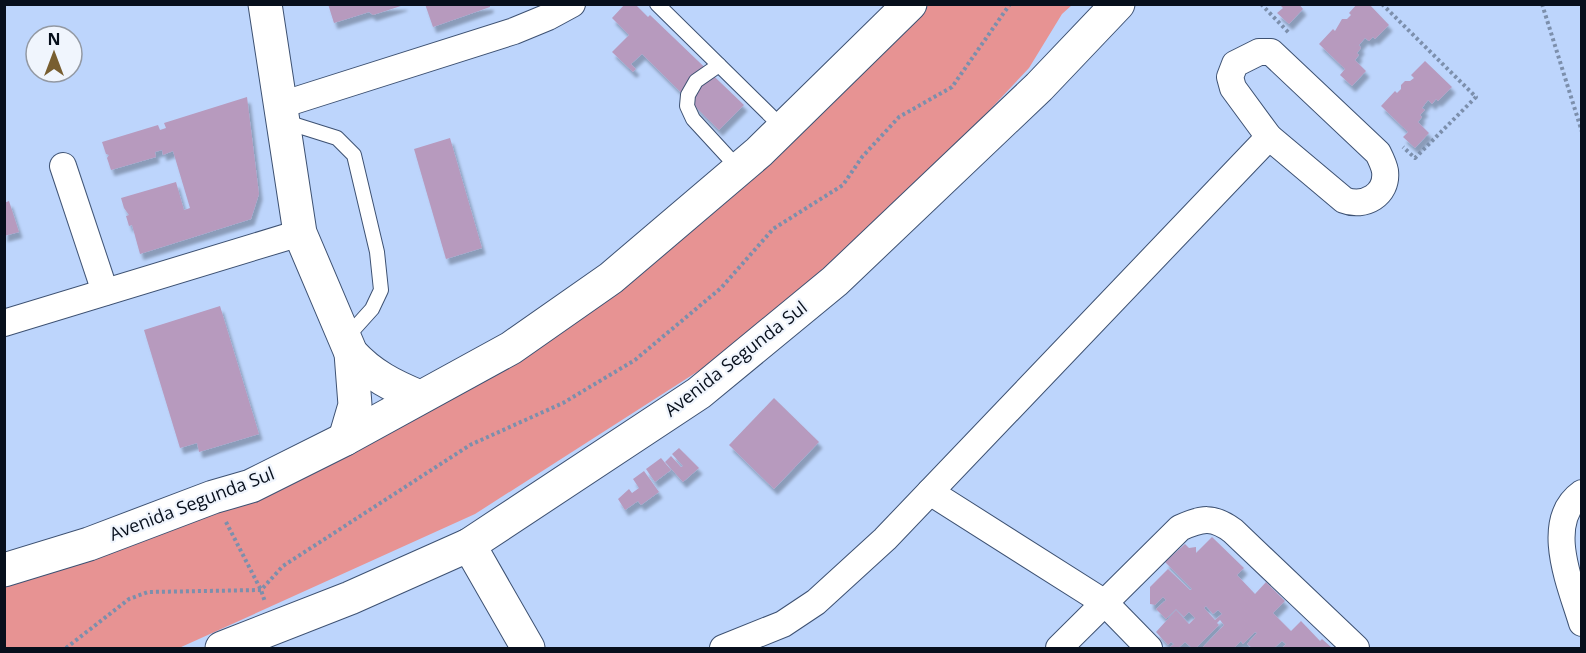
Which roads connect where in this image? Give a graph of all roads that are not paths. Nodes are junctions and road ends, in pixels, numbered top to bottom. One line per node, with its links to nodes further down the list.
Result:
1 (266, 4): 7 (main road)
2 (572, 4): 7 (street)
3 (657, 4): 6 (lane)
4 (910, 4): 8 (main road, Avenida Segunda Sul)
5 (1118, 4): 20 (main road, Avenida Segunda Sul)
6 (719, 65): 8 (lane); 11 (lane)
7 (282, 113): 12 (main road); 15 (lane)
8 (783, 128): 11 (main road, Avenida Segunda Sul)
9 (1269, 137): 9 (street); 18 (street)
10 (63, 166): 13 (street)
11 (739, 169): 16 (main road, Avenida Segunda Sul)
12 (300, 233): 13 (street); 15 (main road)
13 (105, 292): 14 (street)
14 (4, 323)
15 (348, 346): 16 (main road); 17 (main road)
16 (420, 397): 17 (main road, Avenida Segunda Sul)
17 (345, 439): 21 (main road, Avenida Segunda Sul)
18 (930, 492): 22 (street); 26 (street)
19 (1581, 493): 23 (street)
20 (469, 545): 24 (main road, Avenida Segunda Sul); 25 (main road)
21 (4, 570)
22 (1105, 603): 27 (street); 28 (street); 29 (street)
23 (1581, 623)
24 (222, 648)
25 (528, 648)
26 (723, 648)
27 (1059, 648)
28 (1149, 648)
29 (1356, 648)

